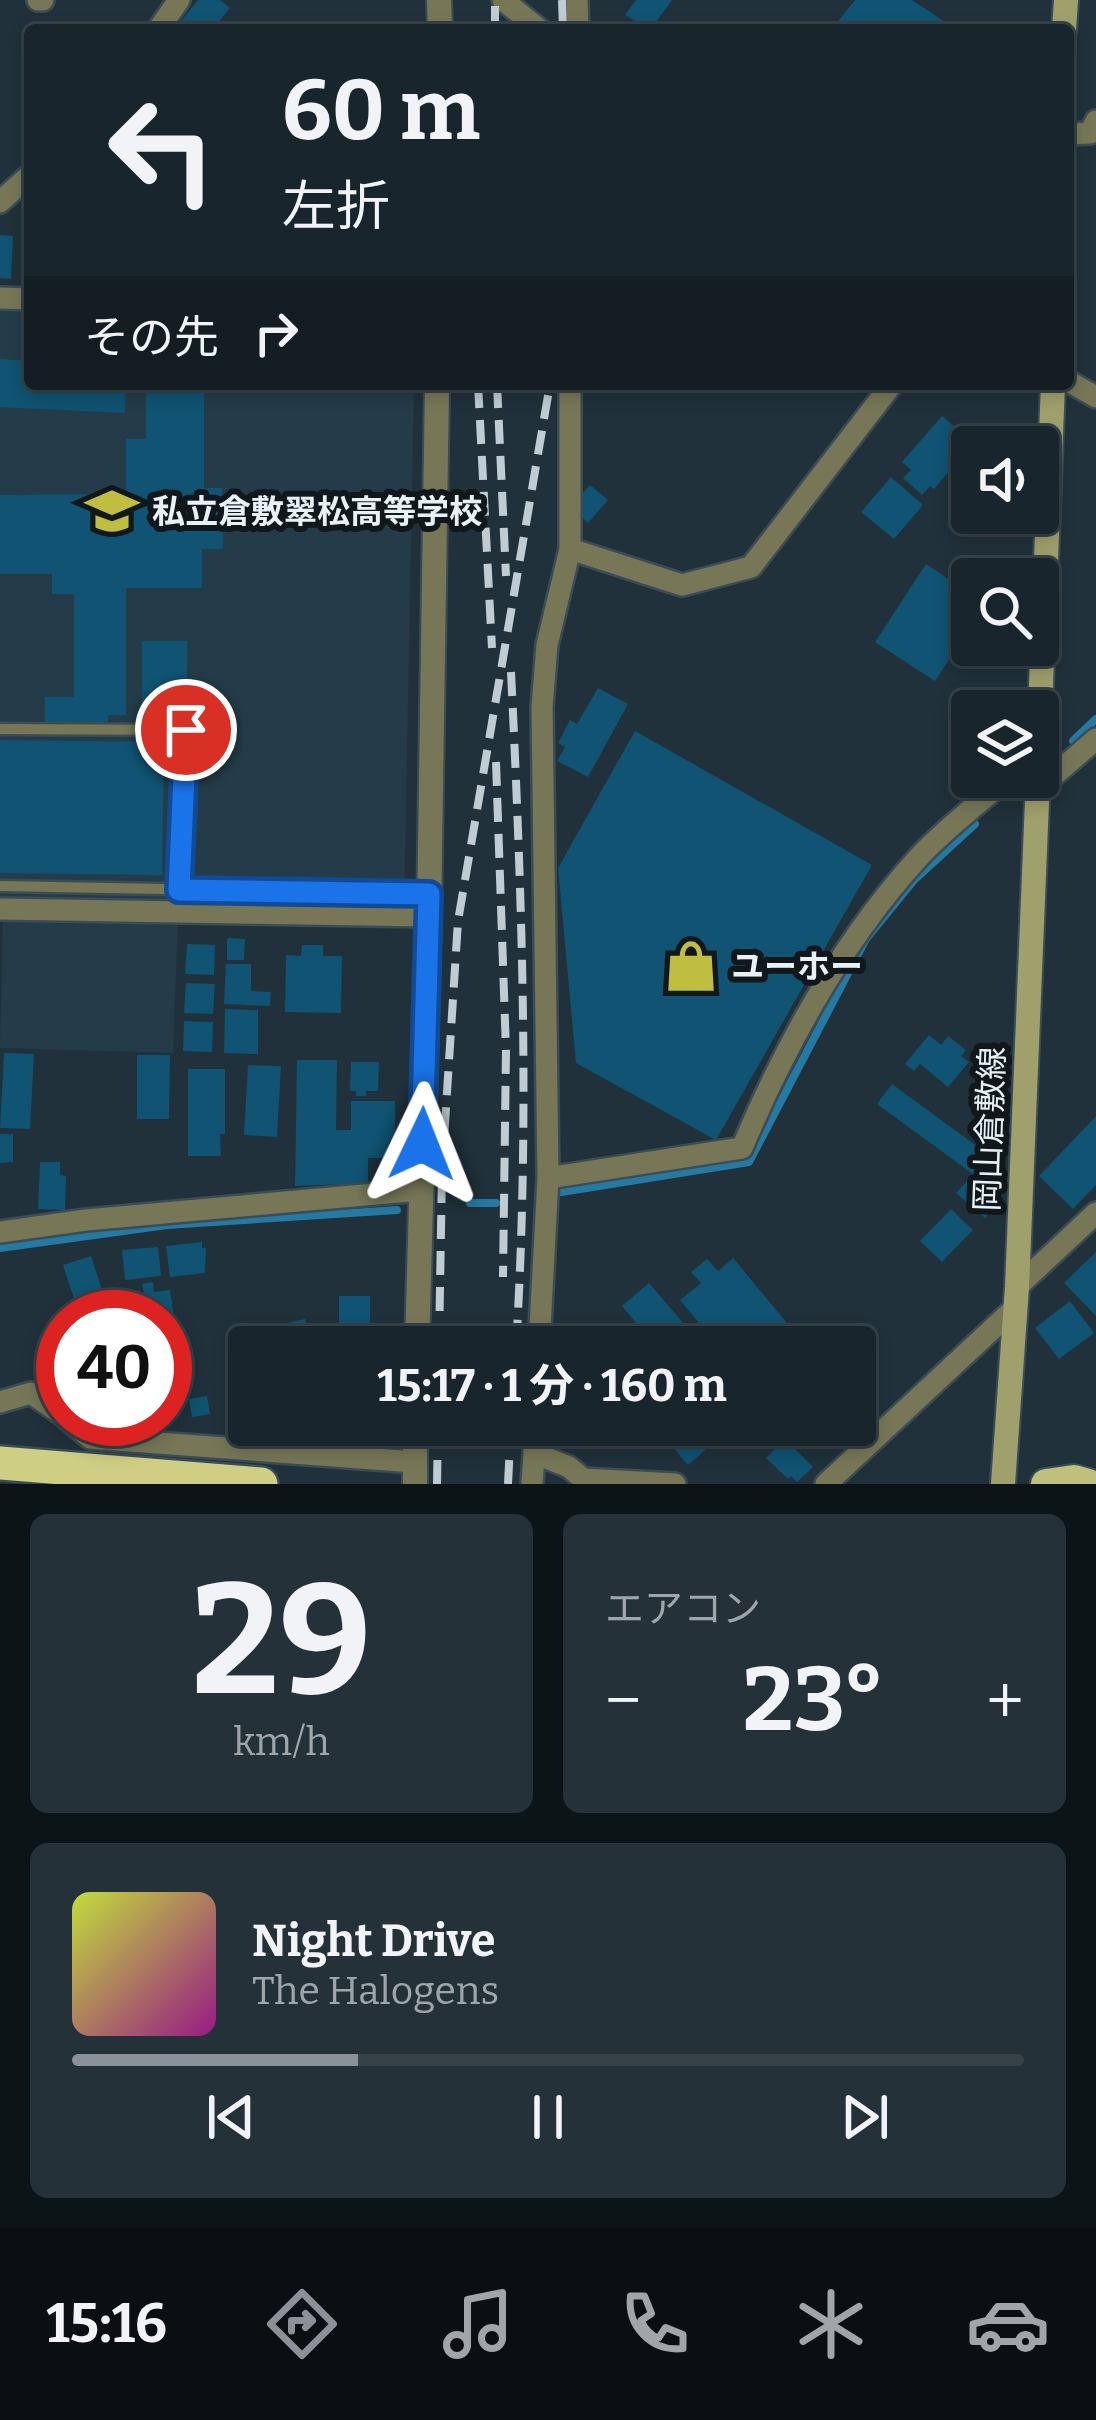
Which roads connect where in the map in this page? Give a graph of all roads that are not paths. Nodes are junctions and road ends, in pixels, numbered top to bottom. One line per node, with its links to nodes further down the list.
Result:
1 (503, 0): 2 (street)
2 (533, 24)
3 (24, 180): 4 (street)
4 (0, 202)
5 (437, 390): 18 (street)
6 (570, 390): 9 (street)
7 (887, 390): 9 (street)
8 (1053, 390): 10 (main road)
9 (570, 549): 20 (street)
10 (1041, 690)
11 (0, 729): 17 (lane)
12 (1096, 740): 13 (street)
13 (1059, 767)
14 (985, 798): 20 (street)
15 (1037, 798): 24 (main road, 岡山倉敷線)
16 (0, 886): 17 (lane)
17 (179, 890): 18 (lane)
18 (429, 905): 19 (street); 21 (street)
19 (0, 909)
20 (548, 1178): 26 (street)
21 (420, 1190): 23 (street); 25 (street)
22 (1096, 1213): 24 (street)
23 (0, 1232)
24 (1016, 1298): 35 (street); 36 (main road, 岡山倉敷線)
25 (417, 1326)
26 (540, 1326)
27 (36, 1396): 28 (street)
28 (2, 1403)
29 (162, 1446): 32 (street)
30 (2, 1462): 33 (highway)
31 (533, 1470): 34 (street)
32 (415, 1474)
33 (261, 1484)
34 (675, 1484)
35 (826, 1484)
36 (1003, 1484)
37 (1046, 1484): 38 (main road)
38 (1088, 1484)

